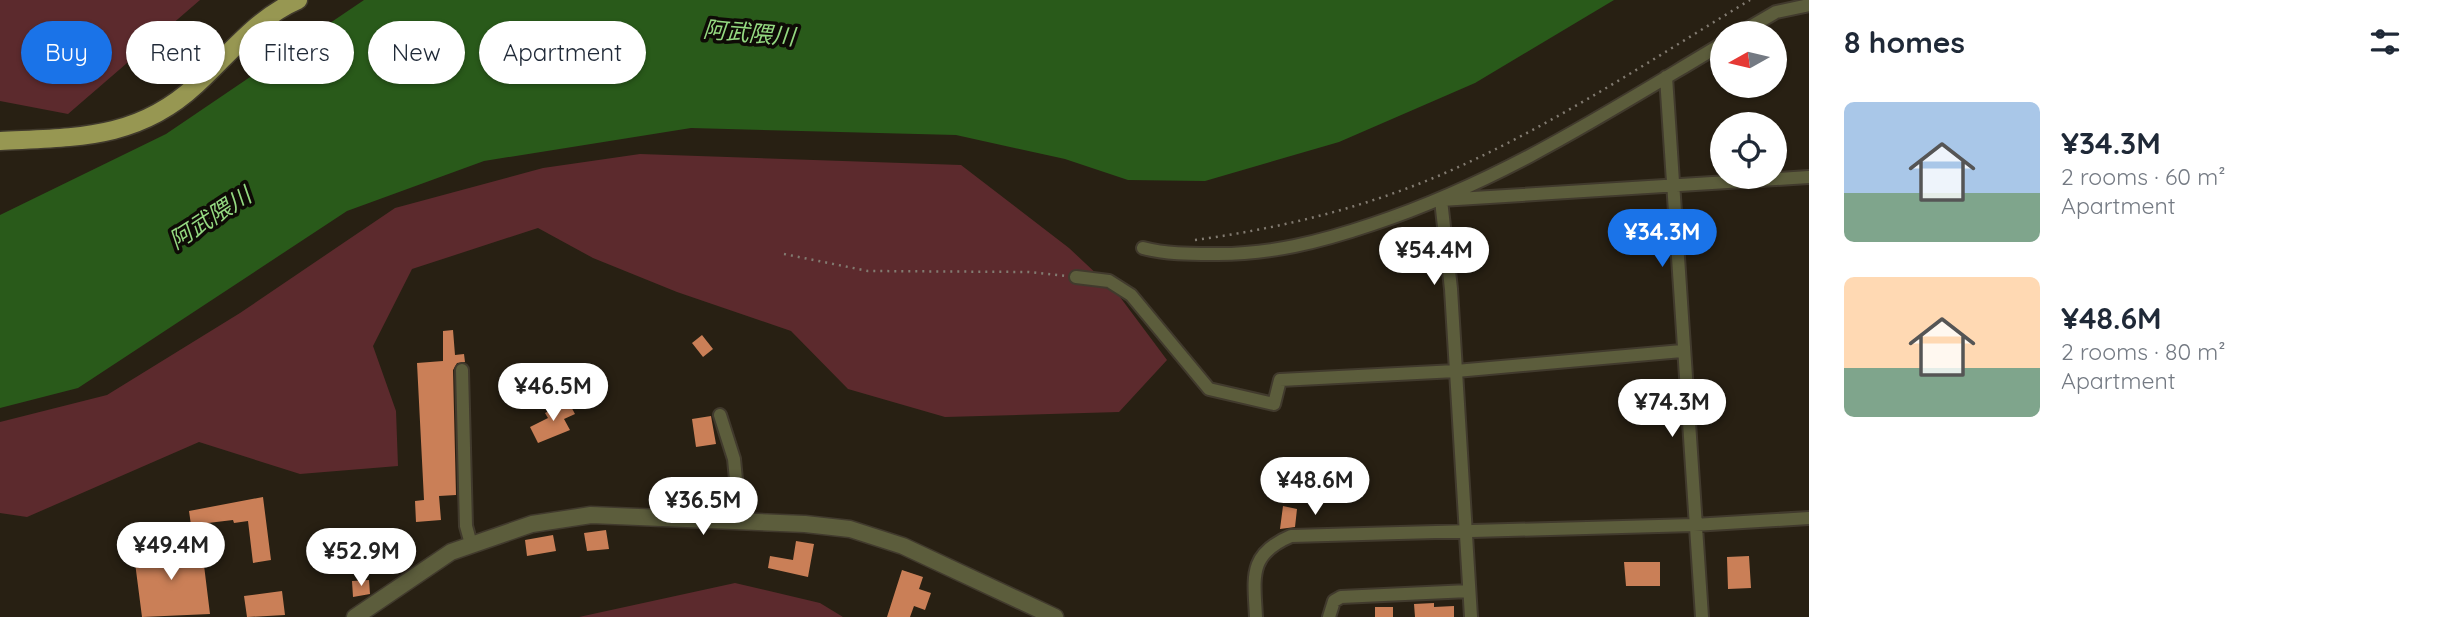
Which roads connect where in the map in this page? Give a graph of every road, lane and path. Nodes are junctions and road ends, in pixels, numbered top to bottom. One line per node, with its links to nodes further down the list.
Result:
1 (298, 0): 7 (main road)
2 (1750, 0): 11 (path)
3 (1806, 4): 4 (street)
4 (1761, 21)
5 (1710, 51): 6 (street)
6 (1666, 77): 9 (street); 10 (street)
7 (0, 141)
8 (1809, 177): 9 (street)
9 (1674, 185): 10 (street); 15 (street)
10 (1441, 200): 12 (street); 17 (street)
11 (1193, 241)
12 (1143, 248)
13 (784, 254): 14 (path)
14 (1076, 276): 17 (street)
15 (1682, 351): 17 (street); 21 (street)
16 (462, 370): 23 (street)
17 (1456, 371): 22 (street)
18 (720, 415): 20 (street)
19 (1809, 518): 21 (street)
20 (740, 521): 23 (street); 26 (street)
21 (1694, 525): 22 (street); 30 (street)
22 (1466, 529): 24 (street); 27 (street)
23 (471, 544): 25 (street)
24 (1469, 591): 28 (street); 29 (street)
25 (355, 617)
26 (1055, 617)
27 (1256, 617)
28 (1329, 617)
29 (1471, 617)
30 (1702, 617)

